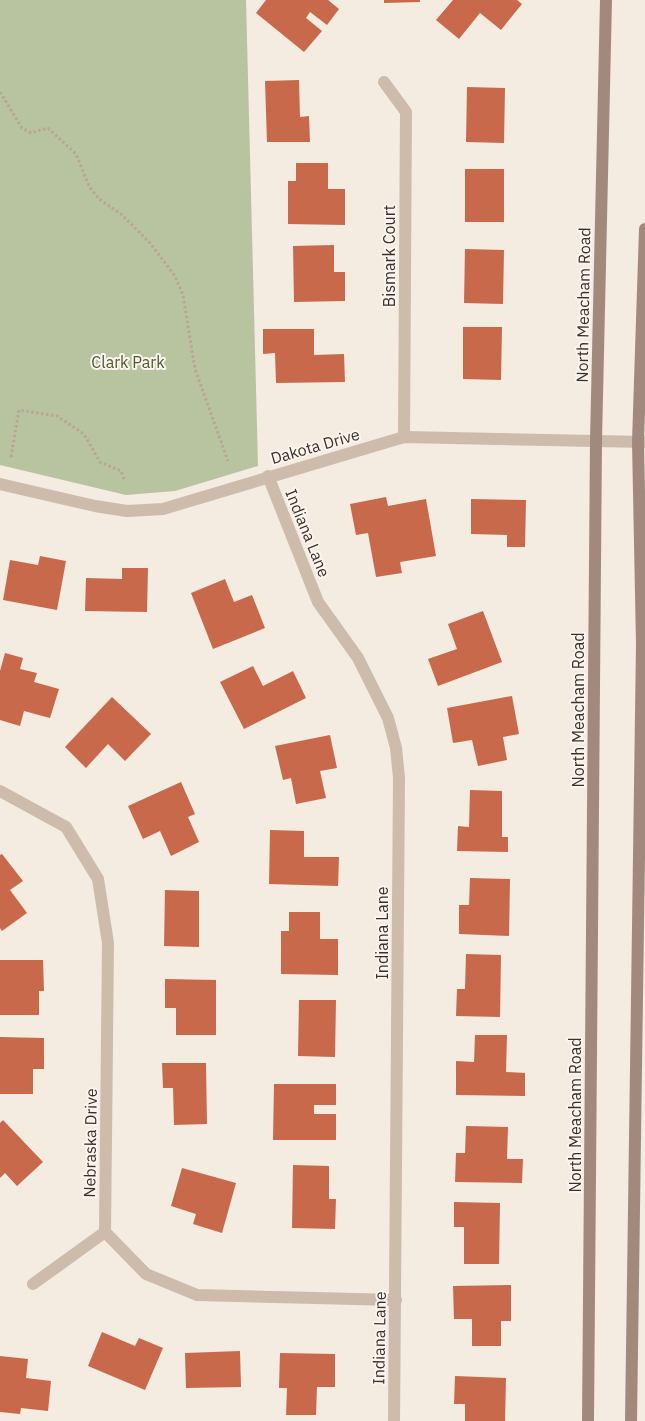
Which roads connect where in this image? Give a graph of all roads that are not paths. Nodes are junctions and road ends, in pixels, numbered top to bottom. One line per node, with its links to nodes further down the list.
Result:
1 (606, 0): 5 (main road, North Meacham Road)
2 (384, 82): 4 (street, Bismark Court)
3 (645, 229): 6 (main road)
4 (404, 437): 5 (street, Dakota Drive); 7 (street, Dakota Drive)
5 (596, 441): 6 (street, Dakota Drive); 14 (main road, North Meacham Road)
6 (642, 442): 15 (main road)
7 (268, 476): 8 (street, Dakota Drive); 12 (street, Indiana Lane)
8 (0, 484)
9 (0, 791): 10 (street, Nebraska Drive)
10 (105, 1232): 11 (street); 12 (street)
11 (33, 1284)
12 (396, 1300): 13 (street, Indiana Lane)
13 (394, 1421)
14 (588, 1421)
15 (631, 1421)

